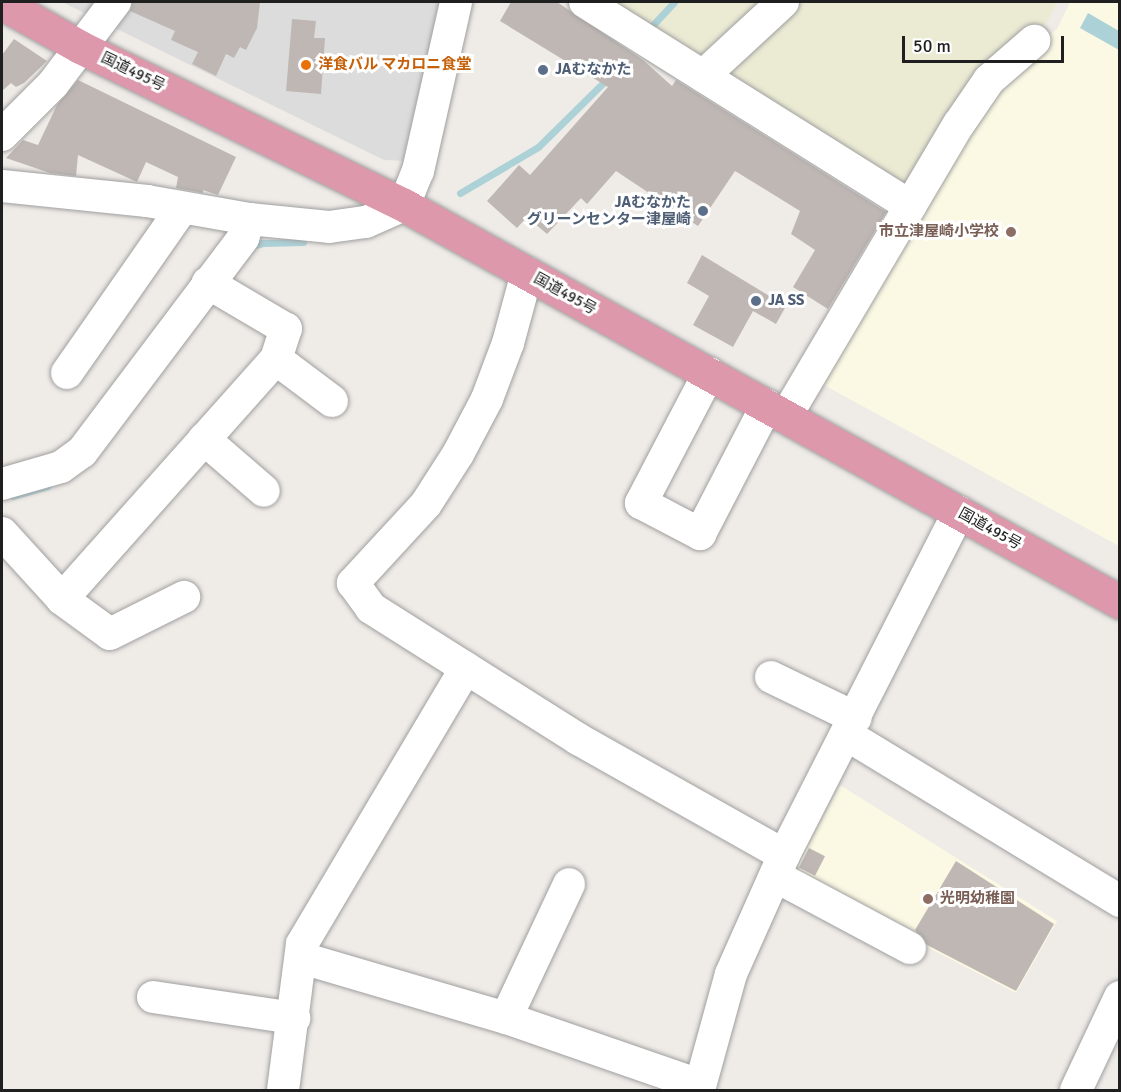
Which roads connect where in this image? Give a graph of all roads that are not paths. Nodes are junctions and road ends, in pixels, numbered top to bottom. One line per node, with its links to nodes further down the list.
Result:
1 (115, 2): 7 (street)
2 (456, 2): 11 (street)
3 (585, 2): 8 (street)
4 (783, 2): 8 (street)
5 (2, 3): 7 (highway, 国道495号)
6 (1034, 41): 12 (street)
7 (80, 47): 9 (street); 11 (highway, 国道495号)
8 (703, 76): 12 (street)
9 (2, 135)
10 (2, 186): 13 (street)
11 (404, 205): 14 (street); 15 (highway, 国道495号)
12 (910, 206): 21 (street)
13 (182, 208): 14 (street); 18 (street)
14 (249, 219): 16 (street)
15 (527, 273): 19 (highway, 国道495号); 30 (street)
16 (208, 284): 17 (street); 23 (street)
17 (276, 359): 20 (street); 22 (street)
18 (66, 373)
19 (709, 374): 21 (highway, 国道495号); 21 (street)
20 (332, 401)
21 (777, 411): 25 (highway, 国道495号)
22 (204, 439): 24 (street); 28 (street)
23 (2, 484)
24 (264, 491)
25 (959, 512): 29 (highway, 国道495号); 32 (street)
26 (2, 533): 28 (street)
27 (184, 597): 28 (street)
28 (62, 599)
29 (1119, 602)
30 (466, 668): 33 (street); 37 (street)
31 (771, 677): 32 (street)
32 (851, 726): 33 (street); 35 (street)
33 (780, 865): 36 (street); 42 (street)
34 (569, 884): 41 (street)
35 (1119, 901)
36 (910, 948)
37 (302, 958): 40 (street); 41 (street)
38 (153, 997): 40 (street)
39 (1119, 997): 44 (street)
40 (294, 1018): 43 (street)
41 (506, 1018): 42 (street)
42 (699, 1088)
43 (283, 1090)
44 (1076, 1090)

